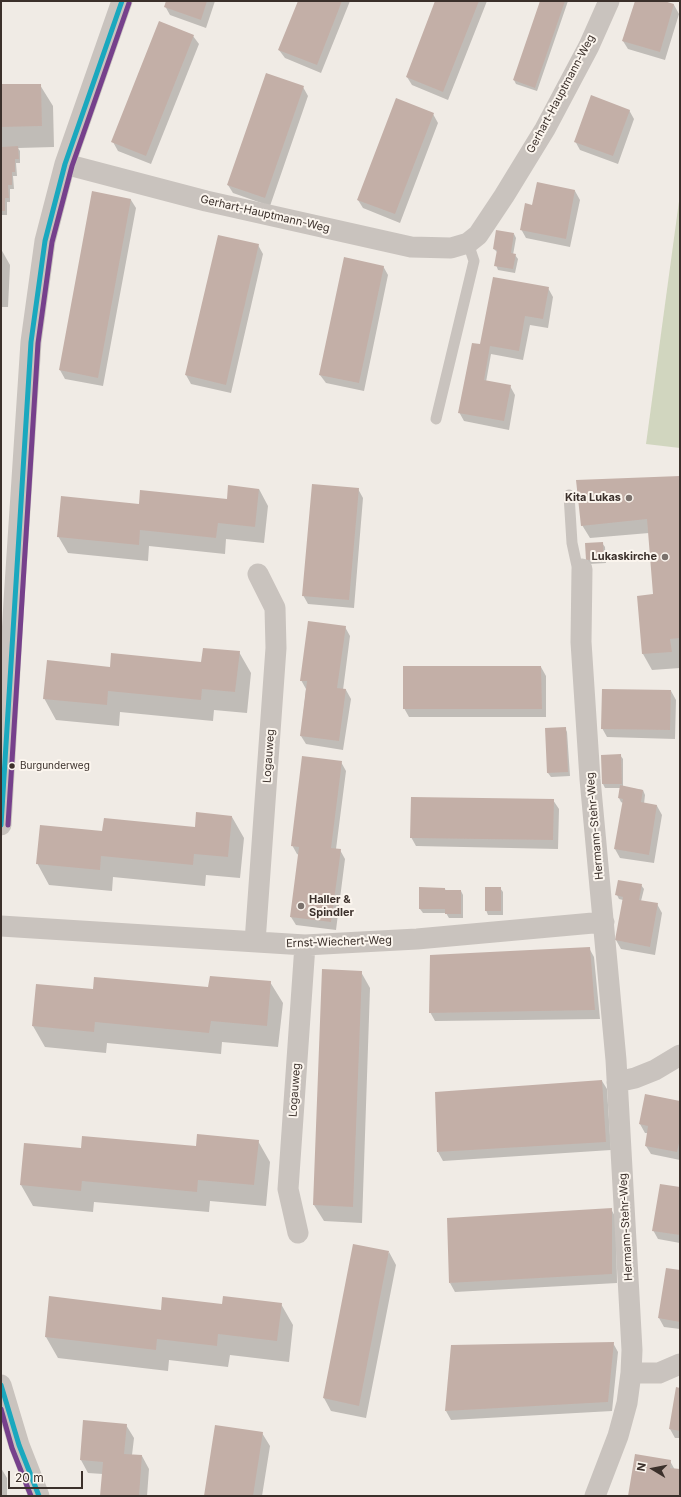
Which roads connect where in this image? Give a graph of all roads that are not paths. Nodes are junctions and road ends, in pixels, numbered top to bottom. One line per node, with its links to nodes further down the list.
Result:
1 (122, 1): 3 (street)
2 (609, 1): 4 (street, Gerhart-Hauptmann-Weg)
3 (65, 164): 4 (street, Gerhart-Hauptmann-Weg); 9 (street)
4 (468, 243): 5 (lane)
5 (436, 419)
6 (569, 495): 7 (lane)
7 (582, 569): 11 (street, Hermann-Stehr-Weg)
8 (258, 574): 13 (street, Logauweg)
9 (7, 601): 10 (street)
10 (1, 825)
11 (604, 922): 14 (street, Ernst-Wiechert-Weg); 16 (street, Hermann-Stehr-Weg)
12 (1, 926): 13 (street, Ernst-Wiechert-Weg)
13 (255, 942): 14 (street, Ernst-Wiechert-Weg)
14 (305, 945): 17 (street, Logauweg)
15 (680, 1055): 16 (street)
16 (617, 1082): 19 (street, Hermann-Stehr-Weg)
17 (298, 1234)
18 (680, 1364): 19 (street)
19 (631, 1373): 22 (street, Hermann-Stehr-Weg)
20 (1, 1385): 21 (street)
21 (39, 1496)
22 (595, 1496)

